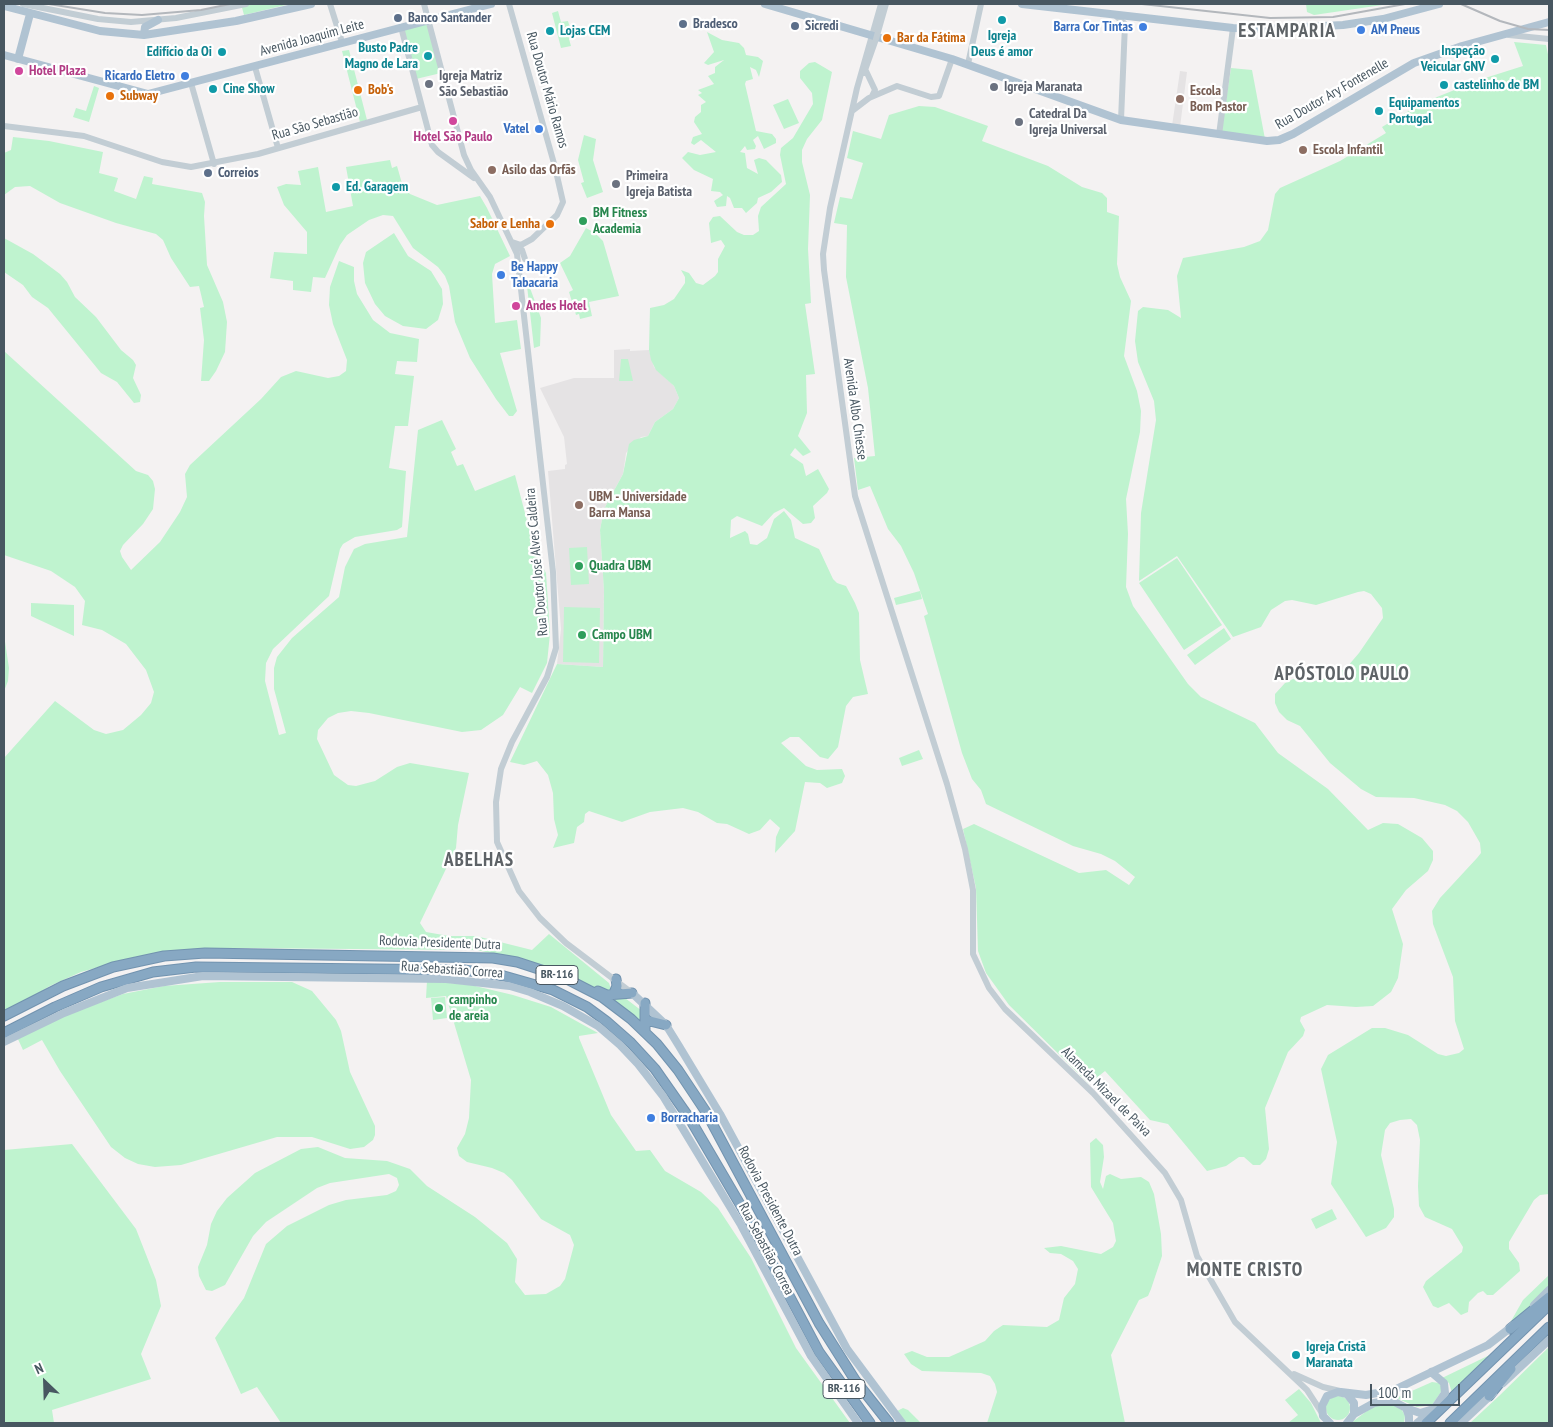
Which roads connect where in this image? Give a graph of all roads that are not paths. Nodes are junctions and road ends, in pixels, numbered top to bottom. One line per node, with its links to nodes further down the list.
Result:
1 (23, 4): 18 (street)
2 (246, 4): 14 (street)
3 (311, 4): 24 (main road)
4 (330, 4): 27 (street)
5 (424, 4): 19 (street, Rua Doutor José Alves Caldeira)
6 (491, 4): 19 (main road, Avenida Joaquim Leite)
7 (508, 4): 46 (street, Rua Doutor Mário Ramos)
8 (765, 4): 25 (main road, Rua Doutor Ary Fontenelle)
9 (881, 4): 25 (street, Avenida Albo Chiesse)
10 (886, 4): 33 (street, bridge)
11 (981, 4): 31 (street)
12 (1022, 4): 16 (main road)
13 (1439, 4): 22 (main road)
14 (238, 5): 18 (street)
15 (4, 6): 17 (main road)
16 (1109, 13): 22 (main road); 39 (street)
17 (30, 14): 24 (main road); 29 (main road)
18 (158, 20): 24 (main road)
19 (428, 20): 21 (main road, Avenida Joaquim Leite); 44 (street, Rua Doutor José Alves Caldeira)
20 (1549, 22): 23 (main road, Rua Doutor Ary Fontenelle)
21 (401, 27): 27 (main road, Avenida Joaquim Leite); 37 (street)
22 (1233, 28): 41 (street)
23 (1505, 34): 26 (street); 41 (main road, Rua Doutor Ary Fontenelle)
24 (144, 35)
25 (871, 36): 30 (main road, Rua Doutor Ary Fontenelle); 35 (street, Avenida Albo Chiesse)
26 (1549, 39)
27 (342, 42): 32 (main road, Avenida Joaquim Leite)
28 (4, 55): 29 (main road)
29 (18, 59): 34 (main road, Avenida Joaquim Leite)
30 (952, 59): 31 (main road, Rua Doutor Ary Fontenelle); 36 (street)
31 (968, 64): 39 (main road, Rua Doutor Ary Fontenelle)
32 (254, 67): 34 (main road, Avenida Joaquim Leite); 42 (street)
33 (866, 71): 35 (street); 36 (street)
34 (191, 84): 43 (street)
35 (857, 88): 36 (street); 38 (street, Avenida Albo Chiesse)
36 (870, 97): 38 (street)
37 (422, 107): 42 (street, Rua São Sebastião); 44 (street)
38 (852, 112): 49 (street, Avenida Albo Chiesse)
39 (1121, 120): 41 (main road, Rua Doutor Ary Fontenelle)
40 (4, 126): 43 (street, Rua São Sebastião)
41 (1219, 135)
42 (278, 148): 43 (street, Rua São Sebastião)
43 (214, 164)
44 (484, 187): 45 (street, Rua Doutor José Alves Caldeira)
45 (513, 243): 46 (street); 48 (street, Rua Doutor José Alves Caldeira)
46 (523, 247): 47 (street); 48 (street)
47 (524, 259)
48 (518, 265): 51 (street, Rua Doutor José Alves Caldeira)
49 (955, 810): 66 (street, Alameda Mizael de Paiva)
50 (440, 956): 53 (highway); 55 (highway, Rodovia Presidente Dutra / BR-116); 57 (highway, Rodovia Presidente Dutra / BR-116)
51 (616, 979): 52 (street, Rua Doutor José Alves Caldeira); 53 (highway)
52 (632, 992): 53 (highway); 54 (main road)
53 (614, 993)
54 (645, 1003): 56 (main road); 57 (highway)
55 (4, 1016)
56 (666, 1025): 57 (highway); 76 (main road)
57 (644, 1029): 75 (highway, Rodovia Presidente Dutra / BR-116)
58 (6, 1038): 73 (main road, Rua Sebastião Correa); 74 (highway, Rodovia Presidente Dutra / BR-116)
59 (1549, 1290): 63 (main road)
60 (1549, 1297): 63 (highway)
61 (1549, 1305): 82 (highway)
62 (1549, 1328): 68 (highway); 83 (highway)
63 (1510, 1329): 65 (main road)
64 (1549, 1340): 68 (main road)
65 (1430, 1372): 67 (main road); 70 (main road)
66 (1290, 1373): 67 (street); 71 (street, Alameda Mizael de Paiva)
67 (1341, 1392): 71 (main road); 72 (main road)
68 (1489, 1396): 84 (main road)
69 (1406, 1408): 70 (main road); 72 (main road); 80 (main road)
70 (1434, 1409): 81 (main road)
71 (1322, 1414): 77 (main road); 78 (main road)
72 (1354, 1414): 79 (main road)
73 (858, 1423)
74 (870, 1423)
75 (889, 1423)
76 (902, 1423)
77 (1325, 1423)
78 (1330, 1423)
79 (1347, 1423)
80 (1408, 1423)
81 (1417, 1423)
82 (1426, 1423)
83 (1450, 1423)
84 (1460, 1423)

